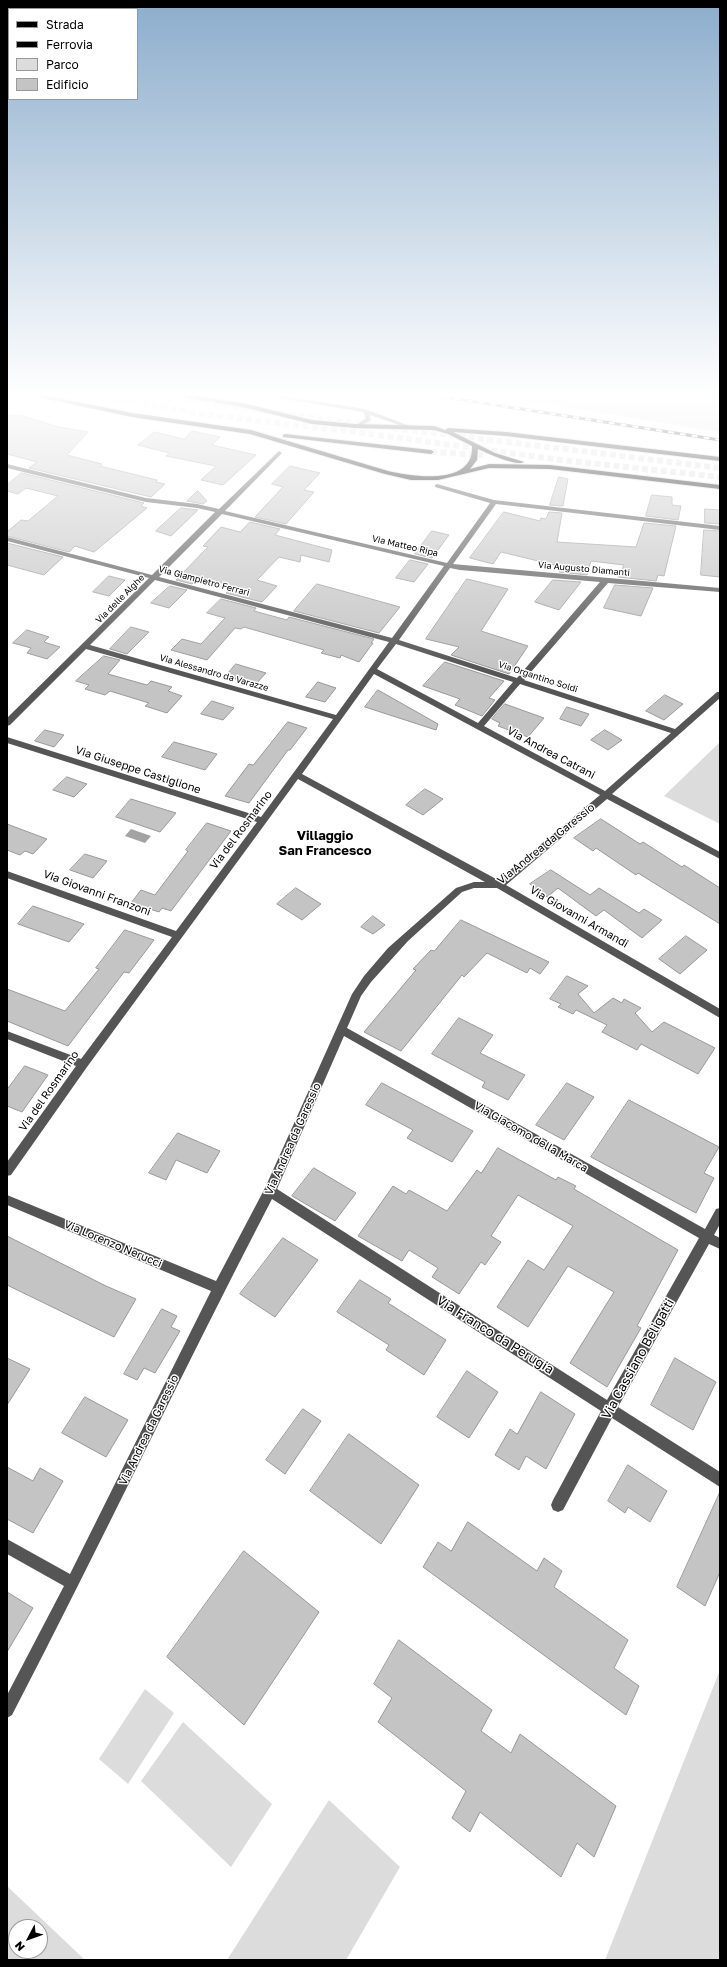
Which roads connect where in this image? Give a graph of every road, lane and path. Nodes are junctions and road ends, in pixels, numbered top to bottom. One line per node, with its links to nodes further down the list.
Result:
1 (84, 485): 7 (street, Via Matteo Ripa)
2 (248, 485): 7 (street, Via delle Alghe)
3 (702, 485): 5 (main road)
4 (437, 486): 6 (street)
5 (720, 487)
6 (494, 502): 8 (street); 10 (street, Via del Rosmarino)
7 (222, 512): 10 (street, Via Matteo Ripa); 11 (street, Via delle Alghe)
8 (720, 528)
9 (7, 539): 11 (street, Via Giampietro Ferrari)
10 (447, 565): 12 (street, Via Augusto Diamanti); 14 (street, Via del Rosmarino)
11 (154, 577): 14 (street, Via Giampietro Ferrari); 15 (street, Via delle Alghe)
12 (606, 580): 13 (street, Via Augusto Diamanti); 17 (street)
13 (720, 590)
14 (395, 641): 16 (street, Via del Rosmarino); 17 (street, Via Organtino Soldi)
15 (85, 646): 19 (street, Via Alessandro da Varazze); 20 (street, Via delle Alghe)
16 (373, 670): 19 (street, Via del Rosmarino); 21 (street, Via Andrea Catrani)
17 (519, 681): 21 (street); 22 (street, Via Organtino Soldi)
18 (720, 694): 22 (street, Via Andrea da Garessio)
19 (337, 718): 24 (street, Via del Rosmarino)
20 (7, 723)
21 (479, 727): 25 (street, Via Andrea Catrani)
22 (675, 732): 25 (street, Via Andrea da Garessio)
23 (7, 740): 26 (street, Via Giuseppe Castiglione)
24 (297, 776): 26 (street, Via del Rosmarino); 29 (street, Via Giovanni Armandi)
25 (606, 795): 27 (street, Via Andrea Catrani); 29 (street, Via Andrea da Garessio)
26 (262, 821): 30 (street, Via del Rosmarino)
27 (720, 856)
28 (7, 874): 30 (street, Via Giovanni Franzoni)
29 (499, 885): 31 (street, Via Giovanni Armandi); 32 (street, Via Andrea da Garessio)
30 (178, 936): 34 (street, Via del Rosmarino)
31 (720, 1014)
32 (342, 1030): 36 (street, Via Andrea da Garessio); 39 (street, Via Giacomo della Marca)
33 (7, 1035): 34 (street)
34 (83, 1064): 35 (street, Via del Rosmarino)
35 (7, 1171)
36 (270, 1191): 41 (street, Via Andrea da Garessio); 42 (street, Via Franco da Perugia)
37 (7, 1200): 41 (street, Via Lorenzo Nerucci)
38 (720, 1213): 39 (street, Via Cassiano Beligatti)
39 (707, 1237): 40 (street, Via Giacomo della Marca); 42 (street, Via Cassiano Beligatti)
40 (720, 1244)
41 (219, 1288): 46 (street, Via Andrea da Garessio)
42 (610, 1408): 43 (street, Via Franco da Perugia); 44 (street, Via Cassiano Beligatti)
43 (720, 1480)
44 (558, 1506)
45 (7, 1546): 46 (street)
46 (73, 1583): 47 (street, Via Andrea da Garessio)
47 (7, 1710)

